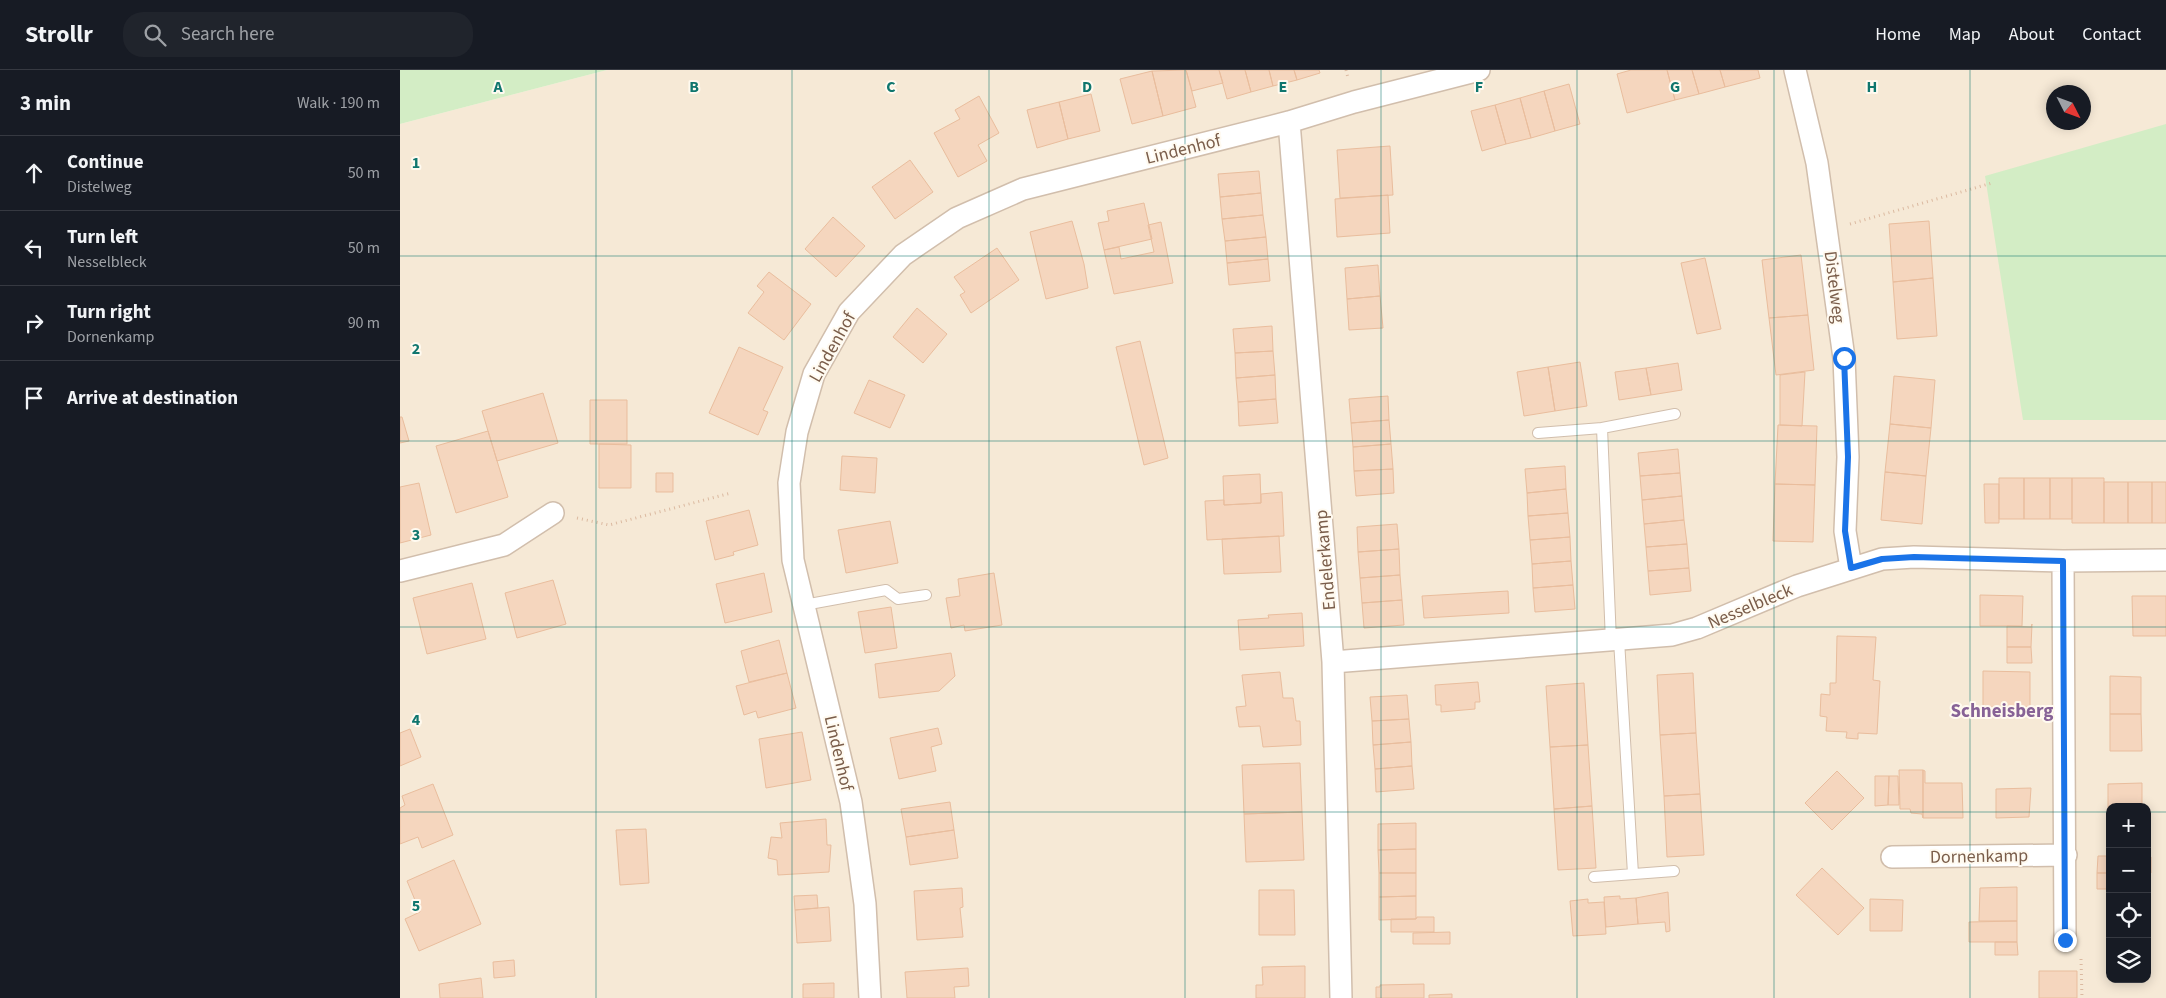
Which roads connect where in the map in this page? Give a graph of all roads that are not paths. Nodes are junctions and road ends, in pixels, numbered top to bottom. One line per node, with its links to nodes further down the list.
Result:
1 (1479, 70): 3 (street, Lindenhof)
2 (1795, 70): 10 (street, Distelweg)
3 (1289, 122): 13 (street, Lindenhof); 15 (street, Endelerkamp)
4 (1675, 414): 5 (lane)
5 (1602, 428): 6 (lane); 14 (lane)
6 (1538, 433)
7 (553, 513): 11 (street)
8 (2166, 560): 9 (street, Nesselbleck)
9 (2063, 561): 10 (street, Nesselbleck); 16 (street)
10 (1851, 568): 14 (street, Nesselbleck)
11 (400, 571)
12 (926, 595): 13 (lane)
13 (804, 605): 22 (street, Lindenhof)
14 (1615, 640): 15 (street, Nesselbleck); 19 (lane)
15 (1333, 662): 23 (street, Endelerkamp)
16 (2066, 855): 17 (street, Dornenkamp); 21 (street)
17 (1892, 857)
18 (1674, 871): 19 (lane)
19 (1633, 874): 20 (lane)
20 (1594, 878)
21 (2065, 940)
22 (870, 998)
23 (1341, 998)

